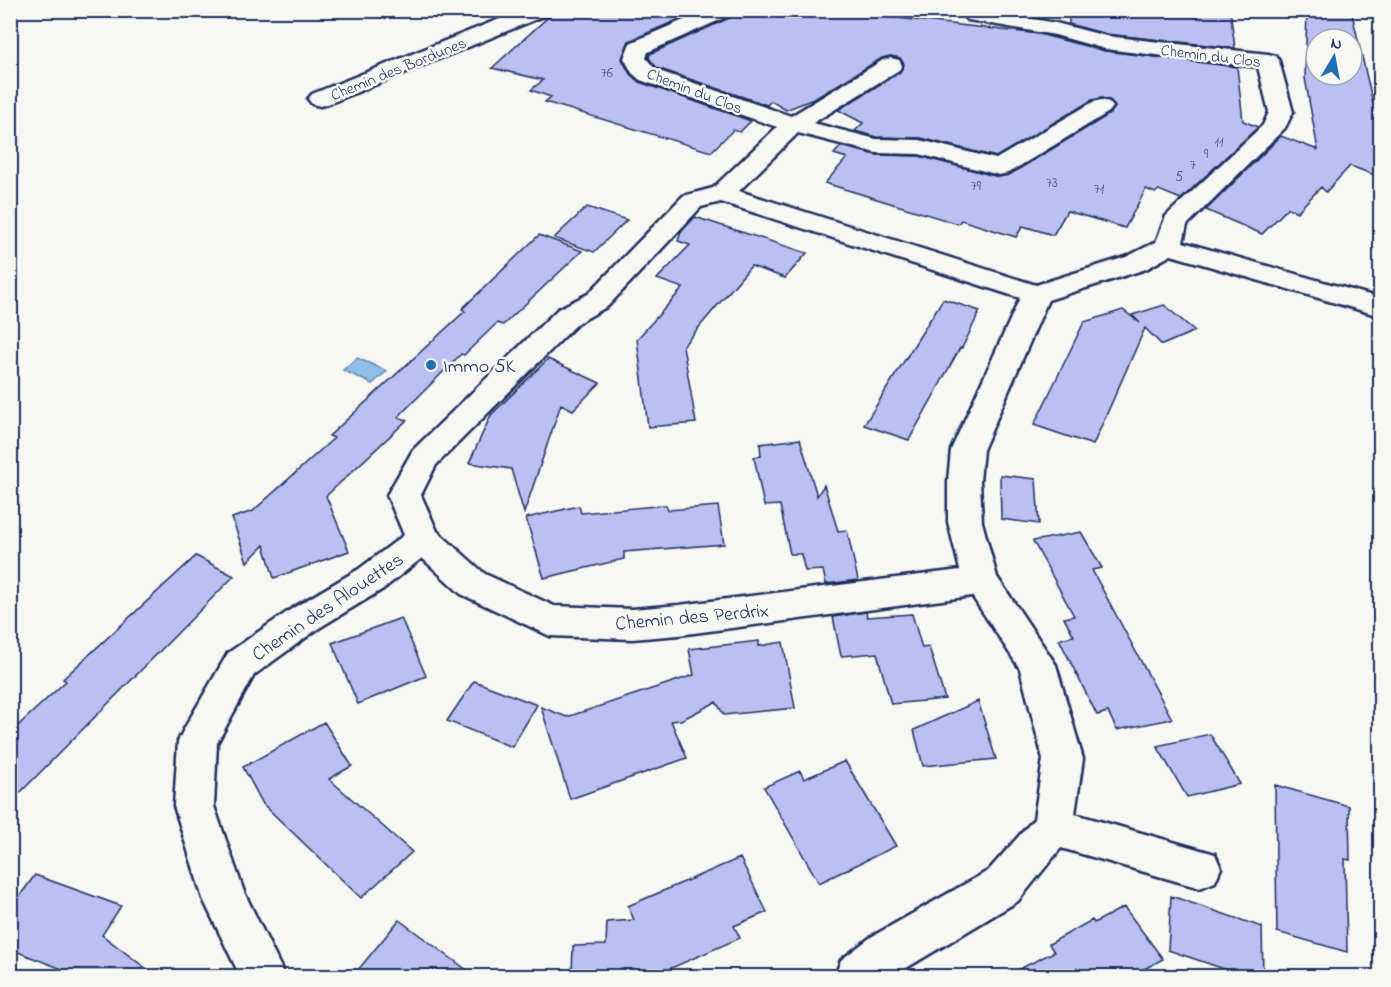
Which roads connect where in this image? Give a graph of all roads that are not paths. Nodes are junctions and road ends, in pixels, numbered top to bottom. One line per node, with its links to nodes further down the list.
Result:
1 (543, 10): 5 (street, Chemin des Bordunes)
2 (726, 10): 7 (street, Chemin du Clos)
3 (964, 10): 9 (street, Chemin du Clos)
4 (891, 65): 7 (street)
5 (320, 99)
6 (1101, 107): 7 (street, Chemin du Clos)
7 (793, 125): 8 (street)
8 (722, 194): 10 (street); 12 (street, Chemin des Perdrix)
9 (1168, 246): 10 (street); 11 (street)
10 (1036, 294): 13 (street)
11 (1380, 307)
12 (423, 539): 13 (street, Chemin des Perdrix); 16 (street, Chemin des Alouettes)
13 (981, 581): 14 (street)
14 (1053, 827): 15 (street); 17 (street)
15 (1200, 868)
16 (263, 976)
17 (857, 976)

